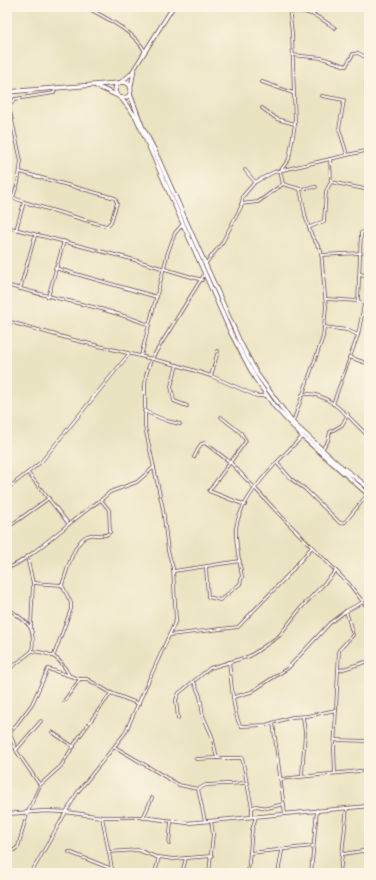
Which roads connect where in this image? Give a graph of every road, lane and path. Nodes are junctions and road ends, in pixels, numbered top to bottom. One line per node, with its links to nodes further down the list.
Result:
1 (86, 7): 6 (street)
2 (173, 7): 6 (main road)
3 (289, 7): 4 (street)
4 (290, 12): 5 (street); 7 (street)
5 (335, 28)
6 (145, 52): 9 (main road)
7 (292, 55): 8 (street); 16 (street)
8 (369, 59)
9 (135, 68): 10 (main road); 13 (main road)
10 (120, 82): 12 (main road); 13 (main road); 18 (main road)
11 (262, 82): 16 (street)
12 (95, 86): 14 (main road); 18 (main road)
13 (131, 87): 17 (main road)
14 (55, 89): 15 (main road); 30 (street)
15 (7, 92)
16 (293, 93): 23 (street)
17 (130, 94): 20 (main road); 51 (main road)
18 (116, 95): 20 (main road)
19 (322, 96): 26 (street)
20 (121, 98): 41 (main road)
21 (262, 108): 23 (street)
22 (369, 117): 24 (street)
23 (294, 124): 29 (street)
24 (368, 127): 25 (street)
25 (369, 150): 26 (street)
26 (347, 154): 27 (street)
27 (330, 159): 29 (street); 32 (street)
28 (245, 170): 31 (street)
29 (280, 171): 31 (street); 33 (street)
30 (20, 172): 38 (street); 39 (street)
31 (255, 182): 40 (street)
32 (331, 182): 36 (street); 42 (street)
33 (283, 184): 35 (street); 40 (street)
34 (316, 187): 35 (street)
35 (300, 189): 42 (street)
36 (369, 190)
37 (7, 195): 38 (street)
38 (13, 197): 39 (street)
39 (24, 202): 45 (street)
40 (241, 204): 51 (street)
41 (183, 224): 53 (street); 54 (main road)
42 (310, 227): 50 (street)
43 (8, 228): 45 (street); 46 (street)
44 (369, 229): 49 (street)
45 (16, 230): 47 (street)
46 (7, 235)
47 (35, 236): 48 (street); 59 (street)
48 (64, 241): 52 (street); 53 (street)
49 (361, 253): 50 (street); 55 (street)
50 (321, 255): 62 (street)
51 (205, 264): 85 (main road)
52 (55, 268): 60 (street); 61 (street)
53 (165, 270): 57 (street); 61 (street)
54 (205, 273): 57 (street); 79 (main road)
55 (360, 274): 56 (street); 63 (street)
56 (369, 276)
57 (202, 280): 74 (street)
58 (7, 286): 59 (street)
59 (20, 289): 60 (street)
60 (48, 297): 67 (street)
61 (157, 297): 67 (street)
62 (326, 299): 63 (street); 68 (street)
63 (358, 301): 64 (street)
64 (364, 304): 65 (street); 69 (street)
65 (369, 306)
66 (7, 321): 71 (street)
67 (148, 325): 72 (street)
68 (324, 327): 69 (street); 78 (street)
69 (358, 335): 73 (street)
70 (218, 351): 77 (street)
71 (129, 354): 72 (street); 94 (street)
72 (141, 356): 74 (street)
73 (349, 357): 75 (street); 80 (street)
74 (152, 360): 76 (street); 82 (street)
75 (369, 364)
76 (177, 365): 77 (street); 81 (street)
77 (211, 376): 79 (street)
78 (302, 395): 80 (street); 85 (street)
79 (267, 396): 87 (main road)
80 (333, 404): 83 (street)
81 (187, 406)
82 (144, 411): 86 (street); 93 (street)
83 (348, 414): 88 (street); 89 (street)
84 (221, 418): 91 (street)
85 (292, 422): 89 (main road)
86 (180, 424)
87 (302, 437): 92 (street); 98 (main road)
88 (369, 437)
89 (322, 450): 96 (main road)
90 (194, 456): 91 (street)
91 (230, 462): 95 (street); 101 (street)
92 (276, 463): 95 (street); 98 (street)
93 (155, 467): 100 (street); 109 (street)
94 (28, 473): 97 (street); 99 (street)
95 (254, 488): 101 (street); 104 (street)
96 (369, 488)
97 (7, 489)
98 (368, 494)
99 (49, 498): 102 (street); 103 (street)
100 (101, 500): 102 (street); 112 (street)
101 (245, 505): 106 (street)
102 (69, 523): 105 (street)
103 (7, 528)
104 (312, 547): 110 (street); 118 (street)
105 (27, 557): 108 (street); 111 (street)
106 (240, 561): 107 (street); 107 (street)
107 (206, 567): 109 (street)
108 (7, 568)
109 (174, 571): 118 (street)
110 (336, 571): 113 (street); 122 (street)
111 (33, 583): 112 (street); 117 (street)
112 (62, 585): 120 (street)
113 (363, 602): 115 (street); 116 (street)
114 (7, 608): 117 (street)
115 (369, 610)
116 (346, 611): 124 (street); 129 (street)
117 (31, 627): 119 (street)
118 (170, 635): 131 (street)
119 (32, 651): 120 (street); 123 (street)
120 (54, 655): 125 (street)
121 (369, 661): 124 (street)
122 (229, 662): 127 (street); 129 (street)
123 (8, 670)
124 (339, 670): 132 (street)
125 (69, 675): 126 (street); 139 (street)
126 (80, 679): 128 (street); 130 (street)
127 (194, 682): 134 (street); 145 (street)
128 (111, 692): 131 (street); 142 (street)
129 (234, 698): 136 (street)
130 (64, 701)
131 (139, 704): 143 (street)
132 (336, 710): 133 (street); 140 (street)
133 (304, 716): 136 (street); 149 (street)
134 (178, 718)
135 (41, 721): 144 (street)
136 (274, 723): 150 (street)
137 (7, 725): 139 (street)
138 (52, 732): 142 (street)
139 (10, 733): 144 (street)
140 (335, 740): 141 (street); 148 (street)
141 (369, 741)
142 (74, 746): 152 (street)
143 (115, 747): 153 (street); 160 (street)
144 (16, 750): 152 (street)
145 (217, 758): 146 (street); 151 (street)
146 (196, 759)
147 (369, 770): 148 (street)
148 (335, 772): 149 (street)
149 (302, 775): 150 (street)
150 (280, 779): 155 (street)
151 (248, 783): 153 (street); 157 (street)
152 (40, 785): 162 (street)
153 (198, 789): 169 (street)
154 (152, 798): 165 (street)
155 (284, 804): 157 (street); 163 (street)
156 (369, 806): 158 (street)
157 (252, 808): 166 (street)
158 (347, 808): 159 (street); 178 (street)
159 (317, 810): 163 (street); 172 (street)
160 (66, 812): 162 (street); 164 (street); 184 (street)
161 (7, 814): 162 (street)
162 (27, 814): 179 (street)
163 (285, 814): 167 (street)
164 (102, 817): 165 (street); 176 (street)
165 (143, 818): 170 (street)
166 (252, 818): 167 (street); 168 (street)
167 (256, 818): 177 (street)
168 (211, 820): 169 (street); 180 (street)
169 (205, 821): 170 (street)
170 (172, 822): 171 (street)
171 (169, 844)
172 (313, 846): 174 (street); 191 (street)
173 (369, 850): 178 (street)
174 (282, 851): 177 (street); 190 (street)
175 (69, 852): 183 (street)
176 (109, 852): 181 (street); 183 (street)
177 (250, 853): 189 (street)
178 (344, 854): 192 (street)
179 (7, 855)
180 (212, 856): 182 (street); 188 (street)
181 (159, 858): 182 (street); 186 (street)
182 (186, 858): 187 (street)
183 (112, 869): 185 (street)
184 (31, 873)
185 (111, 873)
186 (154, 873)
187 (182, 873)
188 (209, 873)
189 (248, 873)
190 (278, 873)
191 (311, 873)
192 (340, 873)

